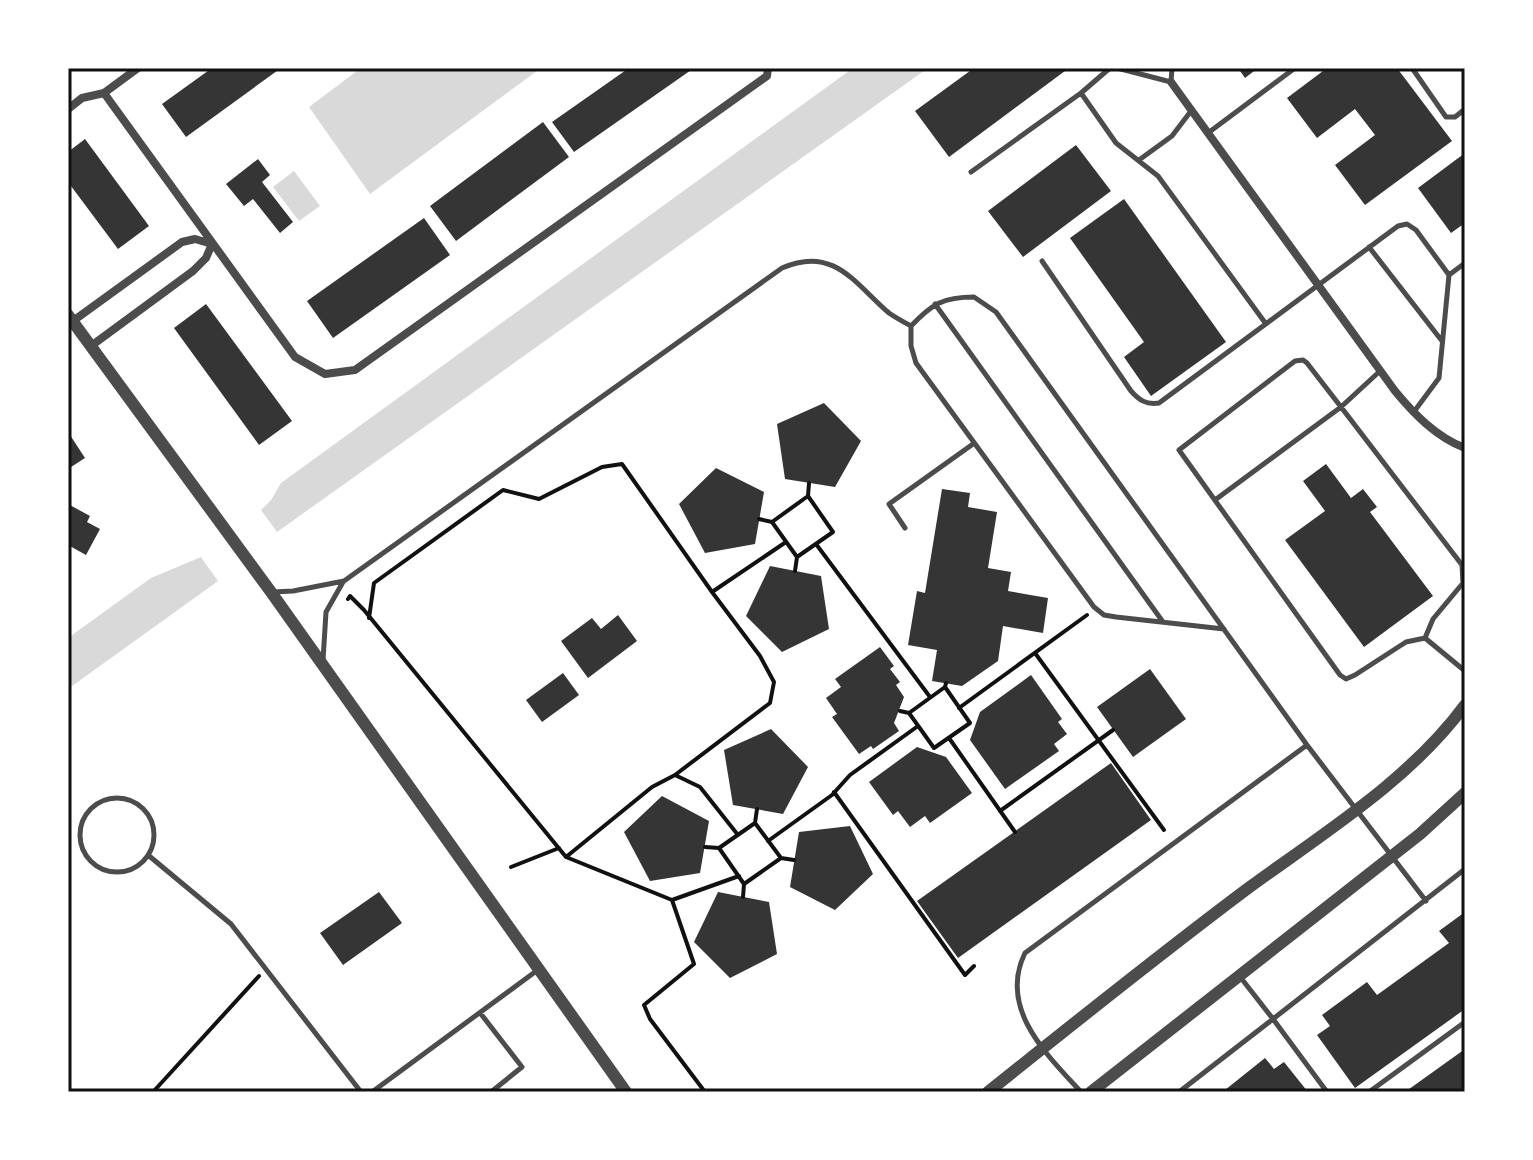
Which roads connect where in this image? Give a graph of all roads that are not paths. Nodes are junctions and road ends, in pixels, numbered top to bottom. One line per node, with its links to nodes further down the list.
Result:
1 (138, 68): 9 (street)
2 (768, 68): 17 (street)
3 (1110, 68): 10 (lane)
4 (1117, 68): 8 (lane)
5 (1172, 68): 8 (lane)
6 (1295, 68): 14 (lane)
7 (1412, 68): 12 (lane)
8 (1171, 82): 13 (street)
9 (104, 93): 11 (street); 17 (street)
10 (1081, 93): 15 (lane); 16 (lane)
11 (68, 109)
12 (1465, 109)
13 (1191, 110): 14 (street); 15 (lane)
14 (1208, 133): 22 (street)
15 (1139, 160): 25 (lane)
16 (971, 172)
17 (212, 244): 24 (street); 28 (street)
18 (1369, 247): 21 (lane); 22 (lane); 27 (lane)
19 (1042, 261): 25 (lane)
20 (1465, 263): 21 (lane)
21 (1449, 275): 27 (lane)
22 (1318, 285): 25 (lane); 29 (street)
23 (935, 304): 26 (lane); 38 (lane); 39 (lane)
24 (70, 318): 28 (street)
25 (1266, 324)
26 (911, 326): 32 (lane); 36 (lane)
27 (1443, 342): 31 (lane)
28 (91, 346): 37 (street)
29 (1380, 371): 30 (lane); 31 (street)
30 (1341, 407): 34 (lane); 34 (lane); 40 (lane)
31 (1413, 413): 33 (street)
32 (973, 444): 35 (lane); 38 (lane)
33 (1465, 448)
34 (1215, 500): 40 (lane)
35 (905, 528)
36 (344, 581): 37 (lane); 41 (lane)
37 (271, 592): 41 (street)
38 (1163, 623): 39 (lane)
39 (1224, 629): 44 (lane)
40 (1425, 638): 42 (lane)
41 (323, 665): 51 (street)
42 (1465, 671)
43 (1465, 705): 46 (street)
44 (1307, 745): 46 (lane); 56 (lane)
45 (1465, 793): 48 (street)
46 (1356, 808): 48 (lane); 56 (street)
47 (148, 855): 47 (lane); 57 (lane)
48 (1393, 855): 50 (lane); 52 (street)
49 (1465, 869): 50 (lane)
50 (1426, 901): 54 (lane)
51 (539, 969): 53 (lane); 60 (street)
52 (1239, 975): 54 (lane); 63 (street)
53 (481, 1014): 58 (lane); 59 (lane)
54 (1273, 1019): 64 (lane); 65 (lane)
55 (1465, 1022): 66 (lane)
56 (1042, 1049): 61 (street); 62 (lane)
57 (361, 1092)
58 (372, 1092)
59 (491, 1092)
60 (626, 1092)
61 (988, 1092)
62 (1081, 1092)
63 (1091, 1092)
64 (1179, 1092)
65 (1327, 1092)
66 (1369, 1092)

